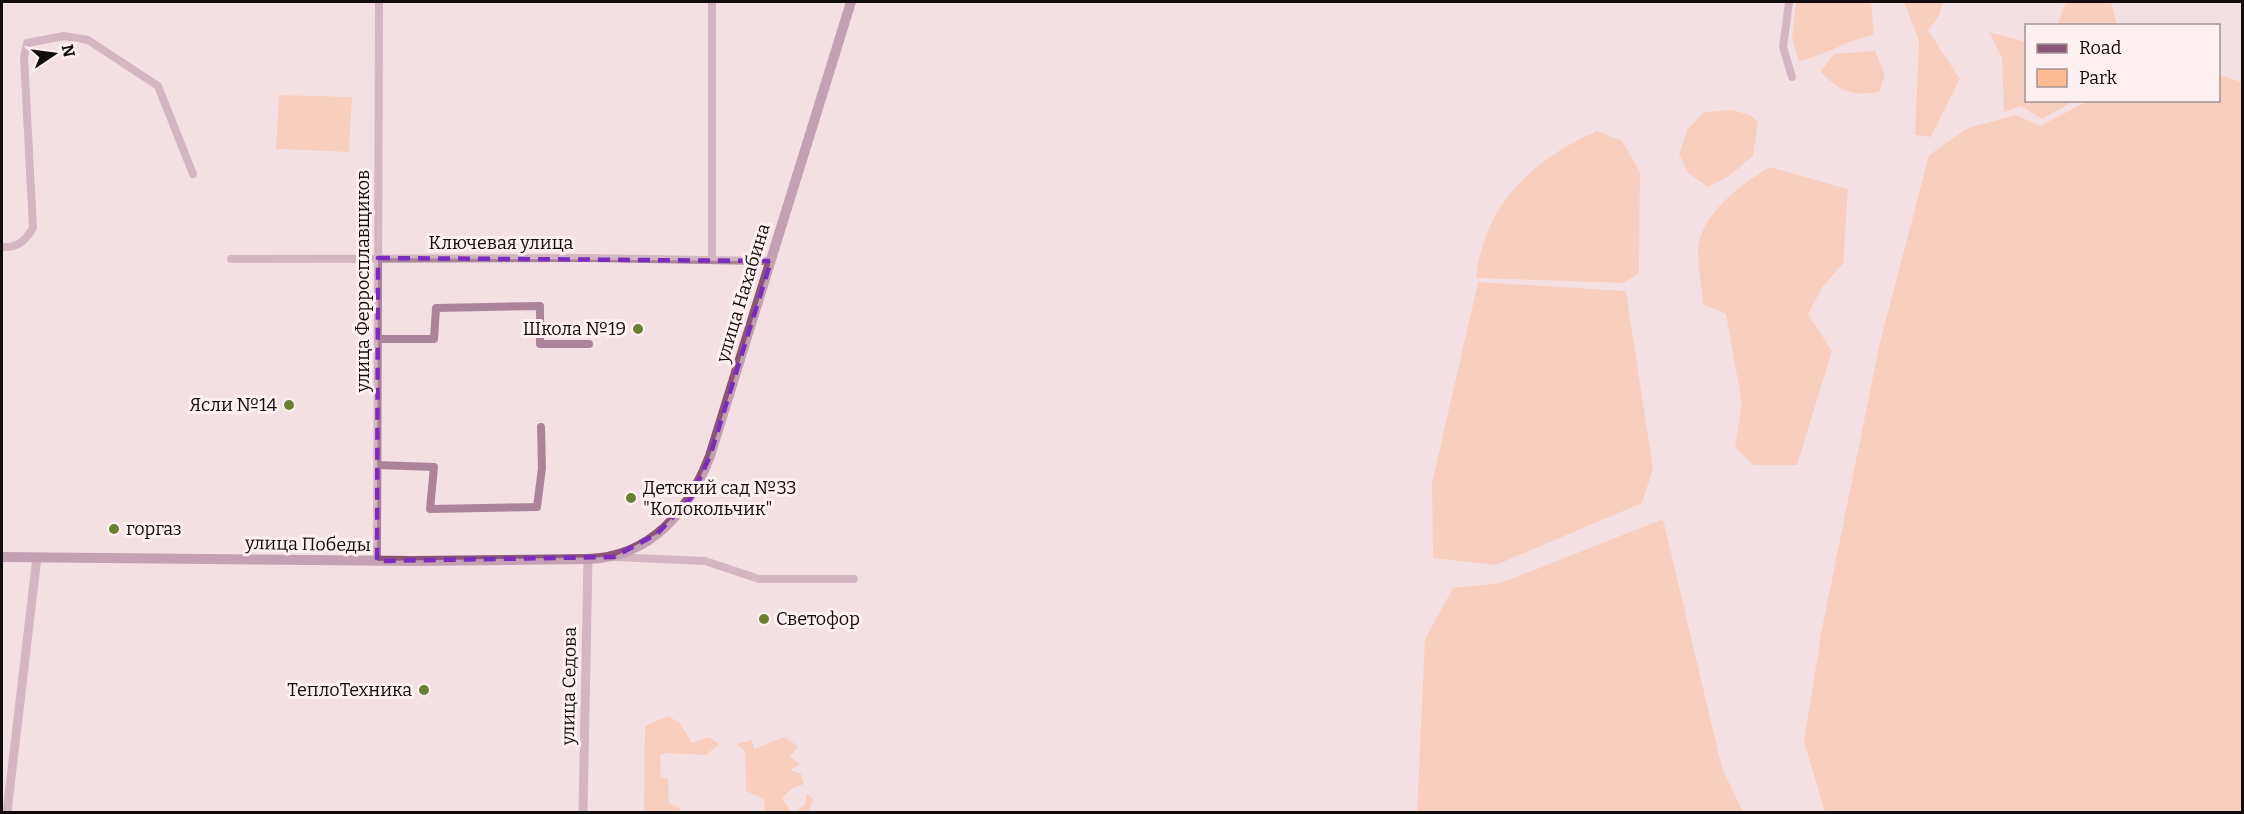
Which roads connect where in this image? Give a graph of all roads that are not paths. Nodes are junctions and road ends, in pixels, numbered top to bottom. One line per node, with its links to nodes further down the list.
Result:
1 (379, 2): 8 (street, улица Ферросплавщиков)
2 (712, 2): 10 (street)
3 (852, 2): 11 (main road, улица Нахабина)
4 (1789, 2): 5 (street)
5 (1792, 77)
6 (193, 174): 7 (street)
7 (2, 247)
8 (378, 258): 9 (street, Ключевая улица); 10 (street, Ключевая улица); 12 (street, улица Ферросплавщиков)
9 (231, 259)
10 (712, 259): 11 (street, Ключевая улица)
11 (771, 261): 18 (main road, улица Нахабина)
12 (378, 339): 13 (street); 15 (street, улица Ферросплавщиков)
13 (589, 344)
14 (541, 427): 15 (street)
15 (378, 465): 20 (street, улица Ферросплавщиков)
16 (2, 557): 17 (main road, улица Победы)
17 (37, 557): 20 (main road, улица Победы); 22 (street)
18 (614, 558): 19 (main road, улица Победы); 21 (street)
19 (588, 559): 20 (main road, улица Победы); 23 (street, улица Седова)
20 (377, 561)
21 (854, 579)
22 (7, 813)
23 (583, 813)

